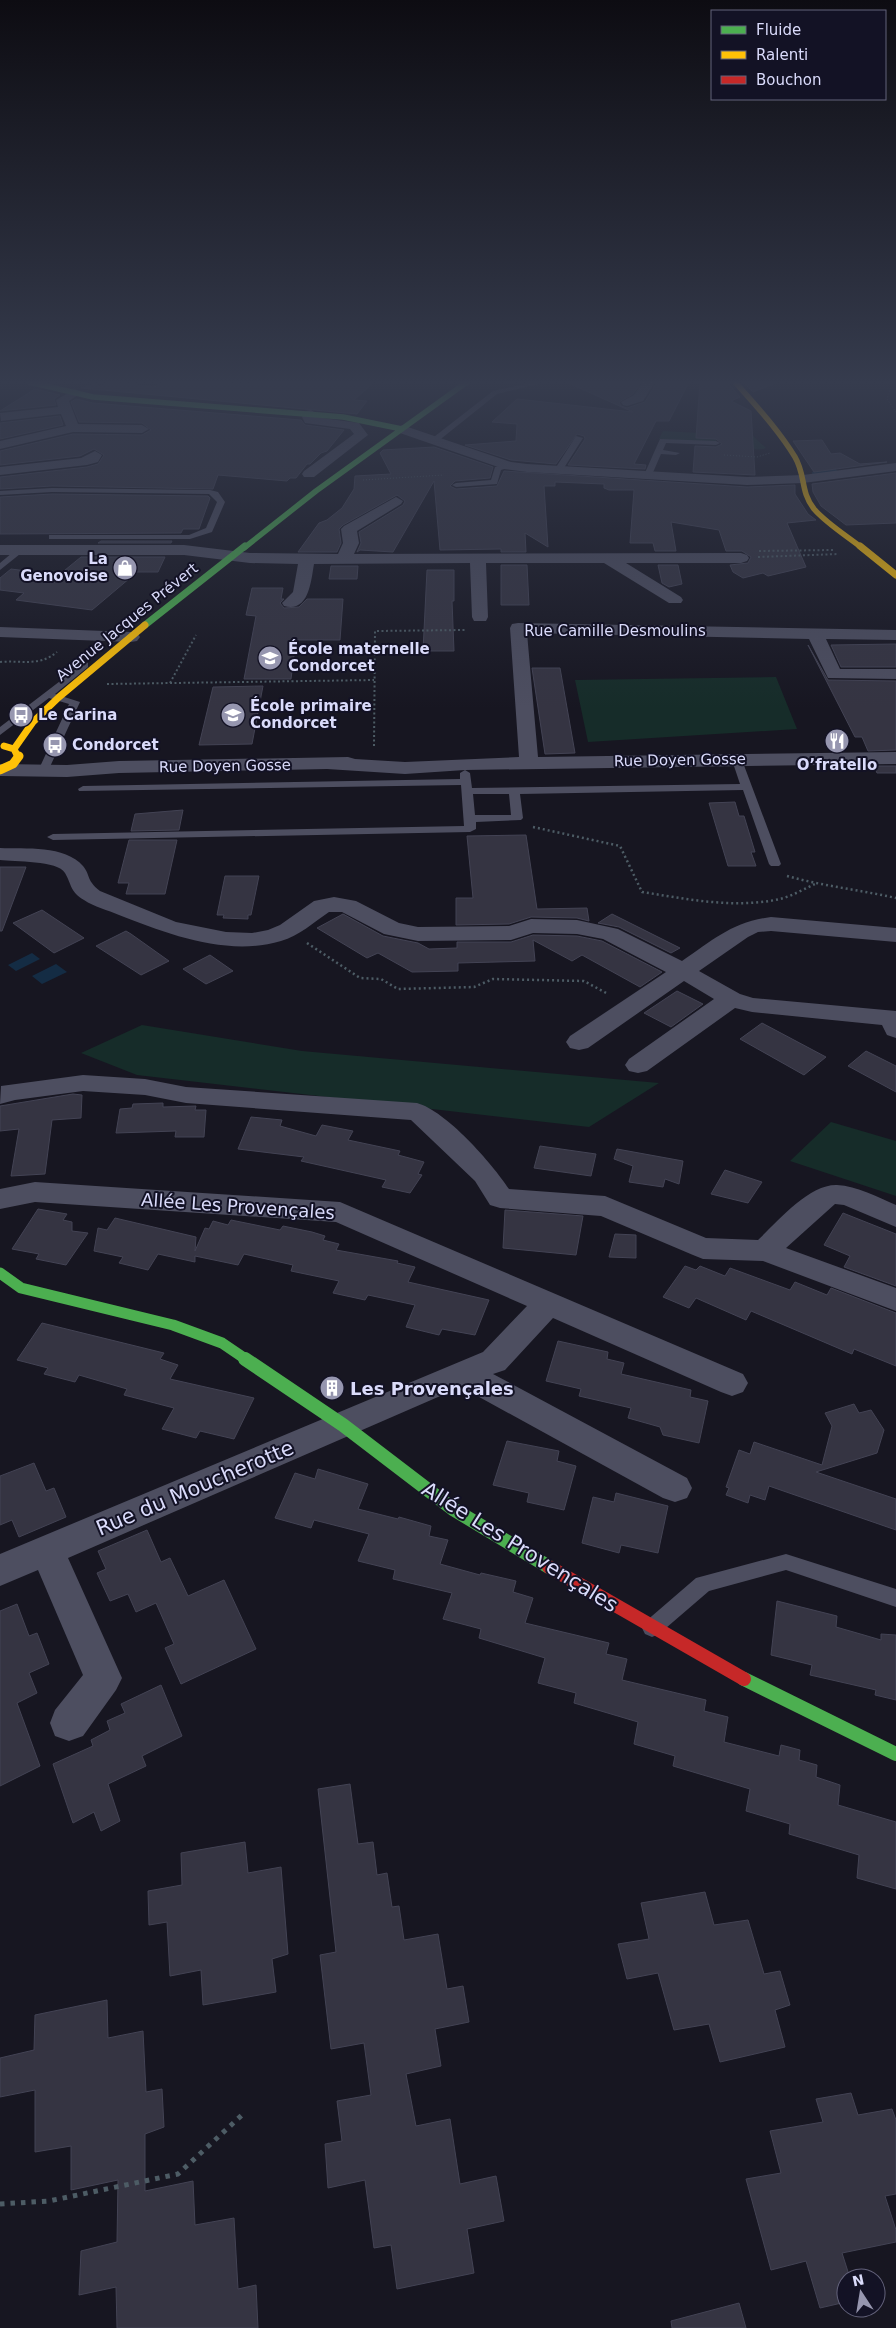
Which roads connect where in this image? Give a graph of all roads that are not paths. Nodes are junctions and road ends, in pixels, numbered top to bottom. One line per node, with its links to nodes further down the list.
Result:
1 (44, 491): 5 (lane)
2 (103, 491): 8 (lane)
3 (317, 491): 12 (street, Avenue Jacques Prévert)
4 (804, 491): 18 (street)
5 (0, 494)
6 (396, 501): 16 (street)
7 (52, 537): 8 (lane)
8 (102, 544): 10 (street); 12 (street)
9 (0, 550): 10 (street)
10 (21, 550): 17 (lane)
11 (746, 554): 14 (street)
12 (226, 555): 15 (street); 25 (street, Avenue Jacques Prévert); 26 (street, Avenue Jacques Prévert)
13 (478, 558): 14 (street); 16 (street); 21 (street)
14 (607, 558): 19 (street)
15 (307, 559): 16 (street); 20 (street)
16 (344, 559)
17 (0, 567)
18 (896, 575)
19 (676, 600)
20 (290, 603)
21 (477, 624)
22 (0, 632): 25 (street)
23 (815, 634): 24 (street, Rue Camille Desmoulins); 28 (street); 36 (street, Rue Camille Desmoulins)
24 (896, 635)
25 (112, 636): 26 (street); 27 (street, Avenue Jacques Prévert)
26 (132, 637): 29 (street, Avenue Jacques Prévert)
27 (85, 665): 29 (street, Avenue Jacques Prévert); 30 (lane)
28 (896, 674)
29 (55, 697): 31 (street, Avenue Jacques Prévert); 33 (street, Avenue Jacques Prévert); 38 (lane)
30 (0, 732)
31 (0, 741)
32 (0, 746): 33 (street)
33 (16, 753): 38 (street, Rue Doyen Gosse); 39 (street, Avenue Jacques Prévert)
34 (896, 758): 35 (street, Rue Doyen Gosse)
35 (737, 760): 36 (street, Rue Doyen Gosse); 42 (lane)
36 (529, 763): 40 (street, Rue Doyen Gosse)
37 (260, 765): 38 (street, Rue Doyen Gosse); 40 (street, Rue Doyen Gosse); 41 (lane)
38 (45, 767): 39 (street, Rue Doyen Gosse)
39 (0, 770)
40 (466, 779): 41 (lane); 44 (lane); 45 (lane)
41 (257, 785): 43 (lane)
42 (747, 787): 44 (lane); 48 (lane)
43 (83, 788)
44 (518, 790): 45 (lane)
45 (470, 819): 46 (lane)
46 (53, 837)
47 (0, 854): 50 (street)
48 (775, 864)
49 (896, 935): 50 (street)
50 (683, 971): 51 (street); 53 (street)
51 (732, 998): 52 (street); 54 (street)
52 (896, 1030)
53 (579, 1042)
54 (638, 1065)
55 (0, 1096): 58 (street)
56 (0, 1199): 61 (street, Allée Les Provençales)
57 (896, 1217): 58 (street)
58 (765, 1251): 60 (street)
59 (0, 1273): 64 (street, Allée Les Provençales)
60 (896, 1300)
61 (549, 1303): 62 (street); 63 (street, Allée Les Provençales)
62 (463, 1373): 64 (street); 65 (street)
63 (732, 1383)
64 (343, 1425): 66 (street, Rue du Moucherotte); 69 (street, Allée Les Provençales)
65 (675, 1488)
66 (47, 1549): 67 (street, Rue du Moucherotte); 70 (street)
67 (0, 1570)
68 (896, 1598): 69 (lane)
69 (652, 1628): 71 (street, Allée Les Provençales)
70 (69, 1724)
71 (896, 1754)

